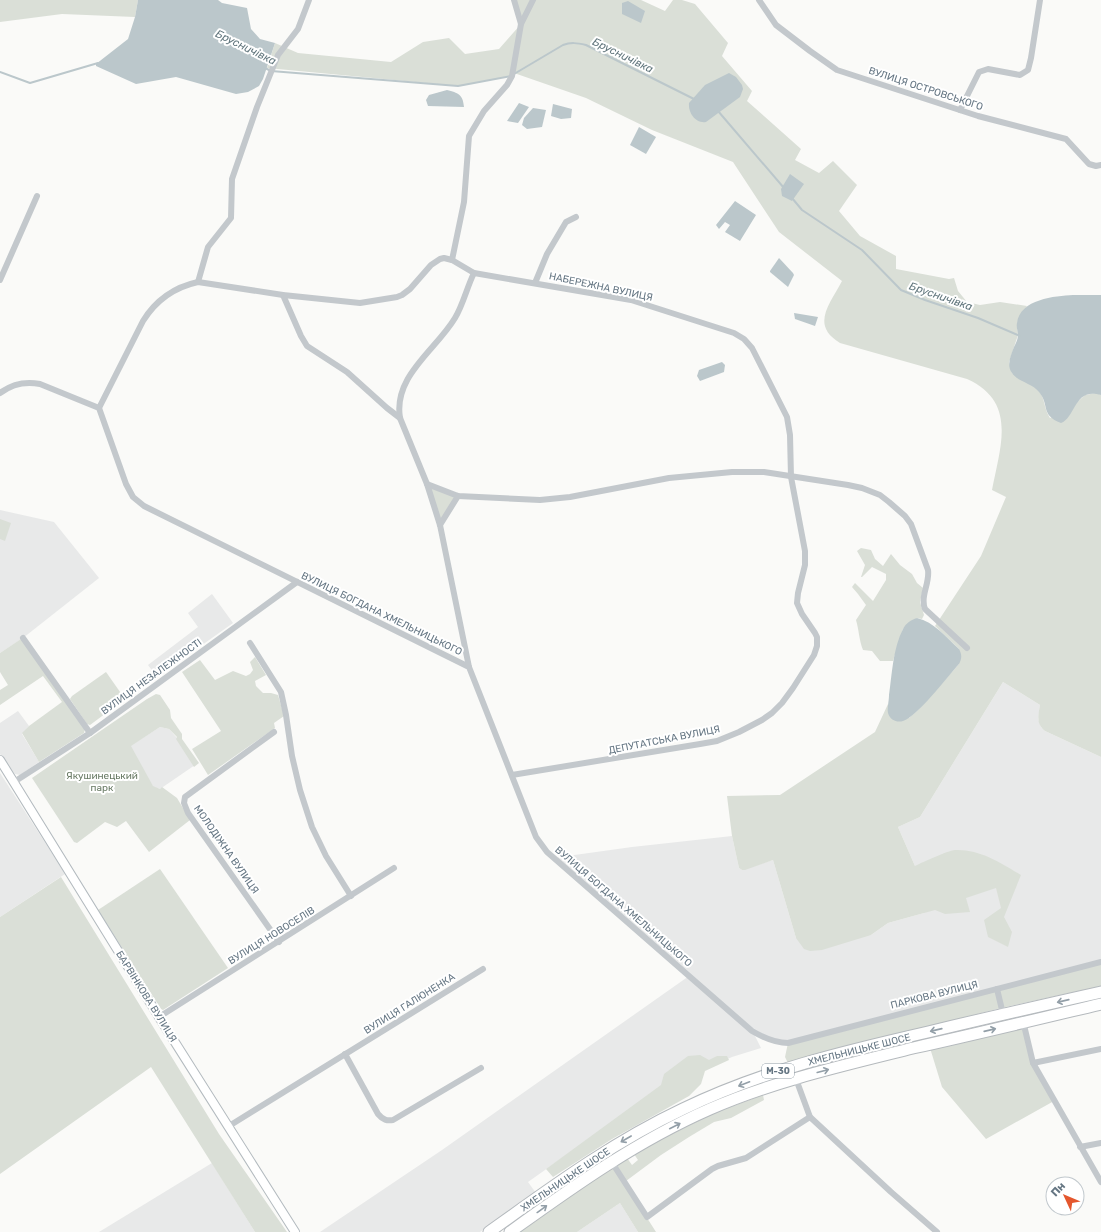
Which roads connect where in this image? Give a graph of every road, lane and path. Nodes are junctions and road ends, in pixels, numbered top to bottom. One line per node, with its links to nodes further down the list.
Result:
1 (309, 0): 14 (street)
2 (514, 0): 6 (street)
3 (533, 0): 6 (street)
4 (759, 0): 7 (street, ВУЛИЦЯ ОСТРОВСЬКОГО)
5 (1040, 0): 7 (street)
6 (521, 24): 11 (street)
7 (960, 110): 8 (street, ВУЛИЦЯ ОСТРОВСЬКОГО)
8 (1101, 165)
9 (37, 196): 13 (street)
10 (576, 218): 15 (street)
11 (452, 260): 12 (street); 16 (street)
12 (474, 273): 15 (street, НАБЕРЕЖНА ВУЛИЦЯ); 19 (street)
13 (0, 280)
14 (198, 282): 16 (street); 18 (street)
15 (535, 282): 20 (street, НАБЕРЕЖНА ВУЛИЦЯ)
16 (283, 295): 19 (street)
17 (0, 392): 18 (street)
18 (99, 408): 24 (street, ВУЛИЦЯ БОГДАНА ХМЕЛЬНИЦЬКОГО)
19 (400, 418): 21 (street)
20 (791, 477): 22 (street); 27 (street); 32 (street, ДЕПУТАТСЬКА ВУЛИЦЯ)
21 (427, 484): 22 (street); 23 (street)
22 (458, 496): 23 (street)
23 (440, 526): 28 (street)
24 (297, 582): 28 (street, ВУЛИЦЯ БОГДАНА ХМЕЛЬНИЦЬКОГО); 30 (street, ВУЛИЦЯ НЕЗАЛЕЖНОСТІ)
25 (23, 638): 30 (street)
26 (250, 643): 35 (street)
27 (967, 648)
28 (469, 667): 32 (street, ВУЛИЦЯ БОГДАНА ХМЕЛЬНИЦЬКОГО)
29 (274, 732): 36 (street, МОЛОДІЖНА ВУЛИЦЯ)
30 (90, 733): 33 (street, ВУЛИЦЯ НЕЗАЛЕЖНОСТІ)
31 (0, 760): 33 (street, БАРВІНКОВА ВУЛИЦЯ)
32 (512, 775): 46 (street, ВУЛИЦЯ БОГДАНА ХМЕЛЬНИЦЬКОГО)
33 (14, 782): 44 (street, БАРВІНКОВА ВУЛИЦЯ)
34 (394, 868): 35 (street, ВУЛИЦЯ НОВОСЕЛІВ)
35 (351, 896): 36 (street, ВУЛИЦЯ НОВОСЕЛІВ)
36 (279, 942): 44 (street, ВУЛИЦЯ НОВОСЕЛІВ)
37 (1101, 962): 39 (street, ПАРКОВА ВУЛИЦЯ)
38 (483, 969): 48 (street, ВУЛИЦЯ ГАЛЮНЕНКА)
39 (997, 989): 43 (street); 46 (street, ПАРКОВА ВУЛИЦЯ)
40 (1101, 992): 42 (highway, ХМЕЛЬНИЦЬКЕ ШОСЕ / М-30, one-way to 42)
41 (1101, 1004): 45 (highway, ХМЕЛЬНИЦЬКЕ ШОСЕ / М-30)
42 (1021, 1010): 43 (highway, ХМЕЛЬНИЦЬКЕ ШОСЕ / М-30); 45 (street)
43 (1003, 1014): 50 (highway, ХМЕЛЬНИЦЬКЕ ШОСЕ / М-30, one-way to 50)
44 (159, 1017): 54 (street, БАРВІНКОВА ВУЛИЦЯ)
45 (1023, 1022): 49 (street); 52 (highway, ХМЕЛЬНИЦЬКЕ ШОСЕ / М-30, one-way to 45)
46 (772, 1041)
47 (1101, 1049): 49 (street)
48 (344, 1054): 51 (street); 54 (street, ВУЛИЦЯ ГАЛЮНЕНКА)
49 (1033, 1064): 56 (street)
50 (792, 1067): 52 (highway); 60 (highway, ХМЕЛЬНИЦЬКЕ ШОСЕ / М-30, one-way to 60)
51 (481, 1068)
52 (796, 1079): 53 (street); 57 (highway, ХМЕЛЬНИЦЬКЕ ШОСЕ / М-30, one-way to 52)
53 (810, 1117): 57 (street); 62 (street)
54 (229, 1126): 59 (street, БАРВІНКОВА ВУЛИЦЯ)
55 (1101, 1143): 56 (street)
56 (1080, 1147): 58 (street)
57 (612, 1161): 61 (highway, ХМЕЛЬНИЦЬКЕ ШОСЕ / М-30, one-way to 57)
58 (1101, 1182)
59 (296, 1232)
60 (489, 1232)
61 (510, 1232)
62 (938, 1232)

